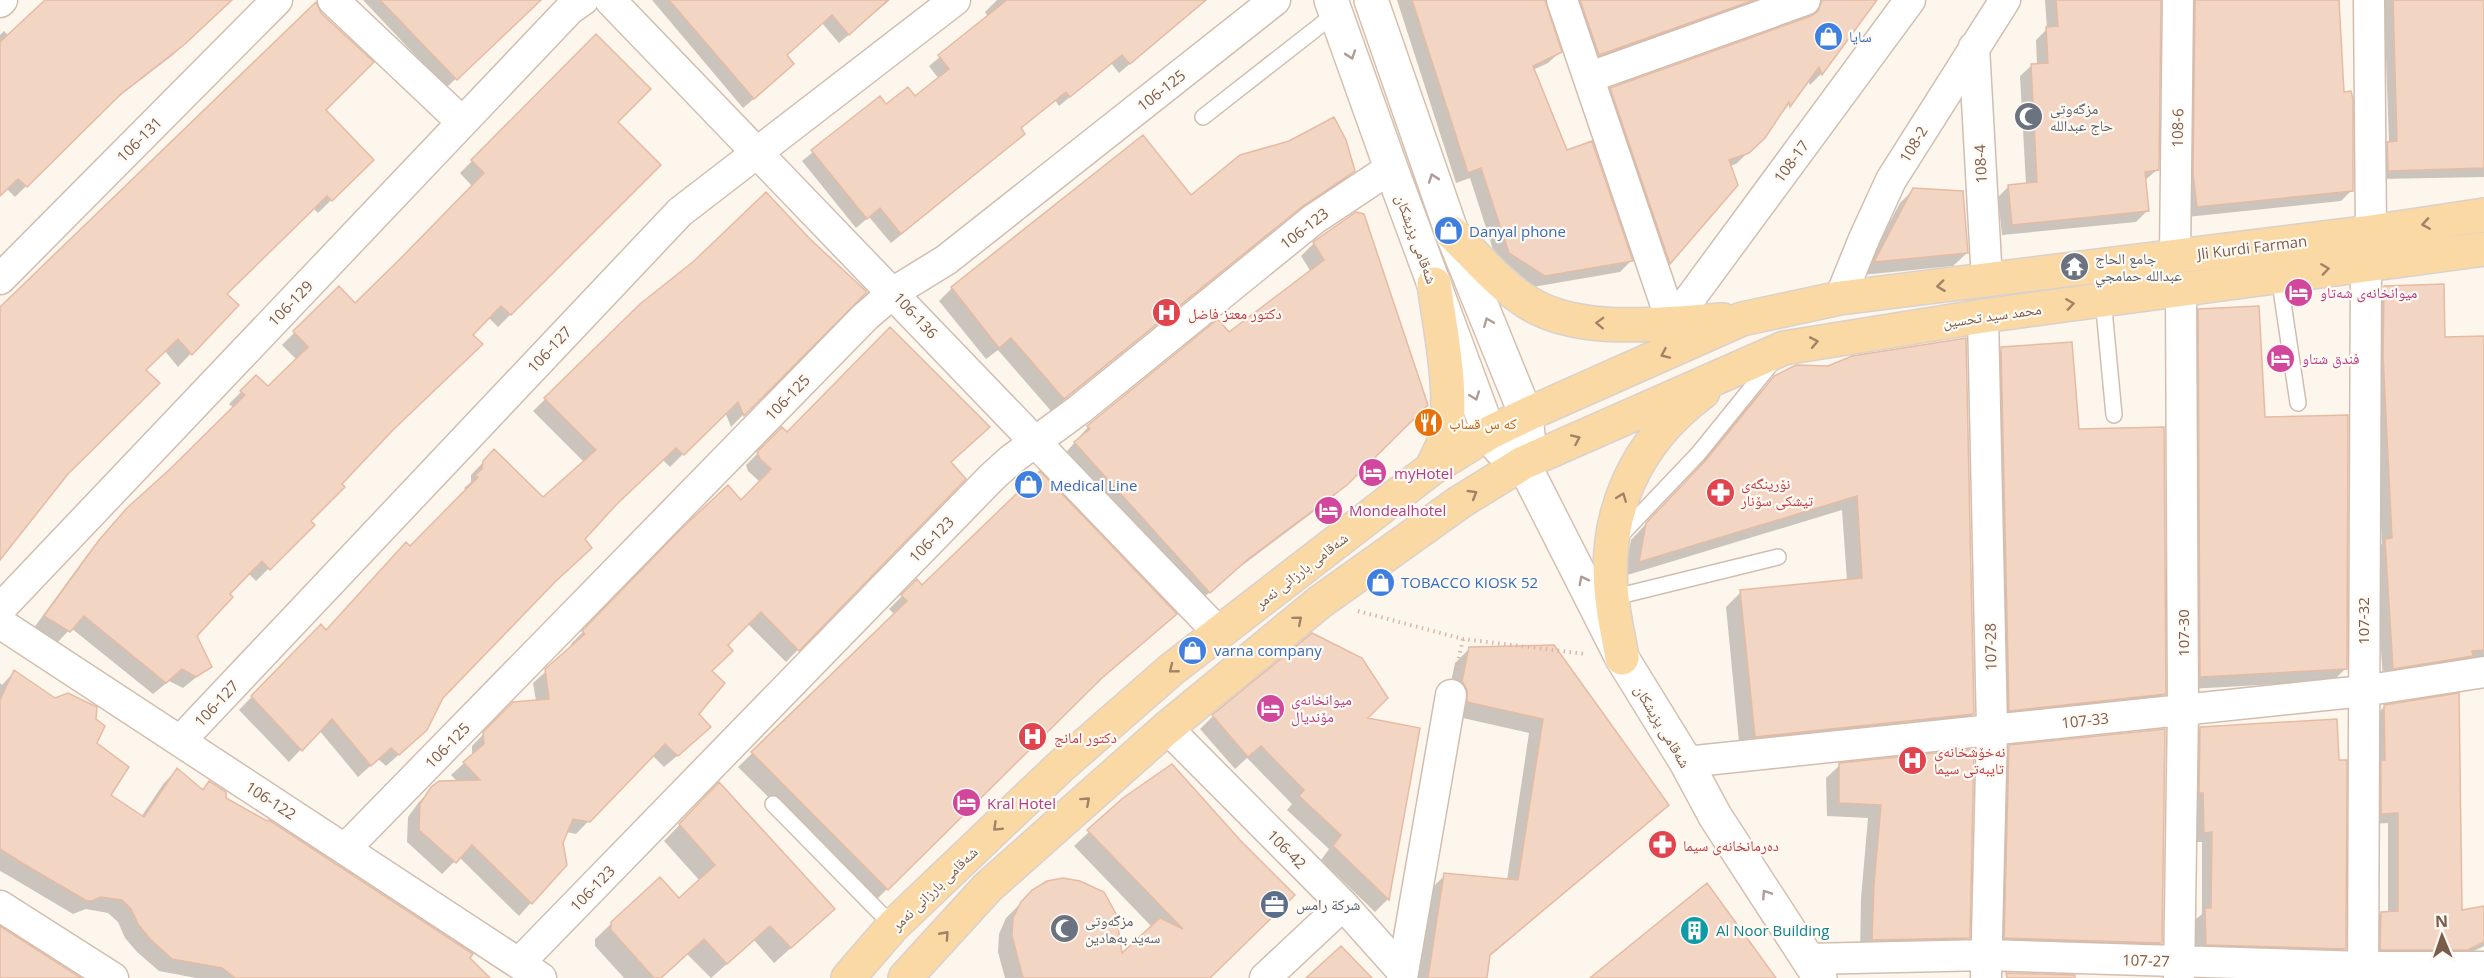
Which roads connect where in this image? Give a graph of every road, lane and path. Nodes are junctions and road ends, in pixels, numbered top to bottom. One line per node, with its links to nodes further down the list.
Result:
1 (277, 0): 28 (street, 106-131)
2 (333, 0): 18 (street)
3 (583, 0): 18 (street, 106-129)
4 (610, 0): 19 (street, 106-136)
5 (955, 0): 19 (street, 106-127)
6 (1275, 0): 32 (street, 106-125)
7 (1371, 0): 23 (main road, one-way to 7)
8 (1562, 0): 16 (street)
9 (1804, 0): 16 (street)
10 (1910, 0): 37 (street, 108-17)
11 (2004, 0): 15 (street, 108-2)
12 (2178, 0): 25 (street, 108-6)
13 (2369, 0): 22 (street)
14 (1334, 6): 17 (lane); 20 (main road, شەقامی پزیشکان, one-way to 20)
15 (1974, 47): 29 (street, 108-4); 33 (street, 108-2)
16 (1590, 77): 37 (street)
17 (1203, 117)
18 (462, 122): 51 (street, 106-129)
19 (756, 152): 32 (street, 106-136); 61 (street, 106-127)
20 (1390, 168): 30 (main road, شەقامی پزیشکان); 44 (street, 106-123)
21 (2484, 215): 22 (main road, Jli Kurdi Farman, one-way to 22)
22 (2371, 232): 25 (main road, Jli Kurdi Farman)
23 (1452, 233): 37 (main road, one-way to 23); 42 (main road, one-way to 23)
24 (2484, 249): 26 (main road, محمد سید تحسین)
25 (2175, 256): 29 (main road, Jli Kurdi Farman)
26 (2366, 264): 27 (main road, محمد سید تحسین, one-way to 26); 56 (street, 107-32)
27 (2279, 276): 31 (main road, محمد سید تحسین); 40 (lane)
28 (0, 279)
29 (1987, 281): 33 (main road, Jli Kurdi Farman, one-way to 33)
30 (1434, 285): 43 (main road, شەقامی پزیشکان, one-way to 43); 46 (main road)
31 (2181, 289): 34 (main road, محمد سید تحسین); 58 (street, 107-30)
32 (894, 292): 44 (street, 106-136); 64 (street, 106-125)
33 (1840, 298): 36 (main road, شەقامی بارزانی نەمر)
34 (2103, 299): 35 (main road, محمد سید تحسین, one-way to 34); 41 (lane)
35 (1983, 316): 38 (main road, محمد سید تحسین, one-way to 35); 60 (street, 107-28)
36 (1742, 319): 37 (main road); 42 (main road, شەقامی بارزانی نەمر, one-way to 42)
37 (1672, 323)
38 (1784, 348): 39 (main road, محمد سید تحسین); 47 (lane)
39 (1740, 365): 45 (main road, محمد سید تحسین, one-way to 39); 47 (main road, one-way to 39)
40 (2298, 404)
41 (2114, 415)
42 (1526, 416): 43 (main road, شەقامی بارزانی نەمر); 45 (main road)
43 (1489, 433): 45 (main road, شەقامی پزیشکان); 46 (main road, شەقامی بارزانی نەمر)
44 (1034, 442): 53 (street, 106-136); 72 (street, 106-123)
45 (1523, 463): 50 (main road, one-way to 45); 54 (main road, شەقامی پزیشکان, one-way to 45)
46 (1431, 469): 53 (main road, شەقامی بارزانی نەمر)
47 (1611, 546): 49 (main road)
48 (1778, 557): 49 (lane)
49 (1611, 598): 54 (main road)
50 (1320, 602): 54 (path); 59 (main road, one-way to 50)
51 (0, 609)
52 (0, 623): 61 (street, 106-122)
53 (1219, 633): 67 (main road, شەقامی بارزانی نەمر, one-way to 67)
54 (1622, 658): 62 (main road, شەقامی پزیشکان)
55 (2484, 672): 56 (street, 107-33)
56 (2363, 691): 58 (street, 107-33); 73 (street, 107-32)
57 (1451, 695): 75 (street)
58 (2183, 710): 60 (street, 107-33); 71 (street, 107-30)
59 (1167, 728): 65 (street, 106-42); 78 (main road, one-way to 59)
60 (1992, 729): 62 (street, 107-33); 68 (street, 107-28)
61 (181, 740): 64 (street, 106-122)
62 (1686, 762): 70 (main road, شەقامی پزیشکان, one-way to 62)
63 (773, 804): 67 (lane)
64 (345, 849): 72 (street, 106-122)
65 (1343, 905): 75 (street, 106-42); 79 (street)
66 (0, 906): 76 (street)
67 (893, 926): 77 (main road, شەقامی بارزانی نەمر)
68 (1986, 966): 70 (street, 107-27); 71 (street, 107-27)
69 (2484, 968): 74 (street, 107-27)
70 (1814, 969)
71 (2179, 970): 73 (street, 107-27)
72 (530, 971)
73 (2363, 973): 74 (street, 107-27)
74 (2434, 973)
75 (1402, 975)
76 (113, 978)
77 (848, 978)
78 (905, 978)
79 (1265, 978)

